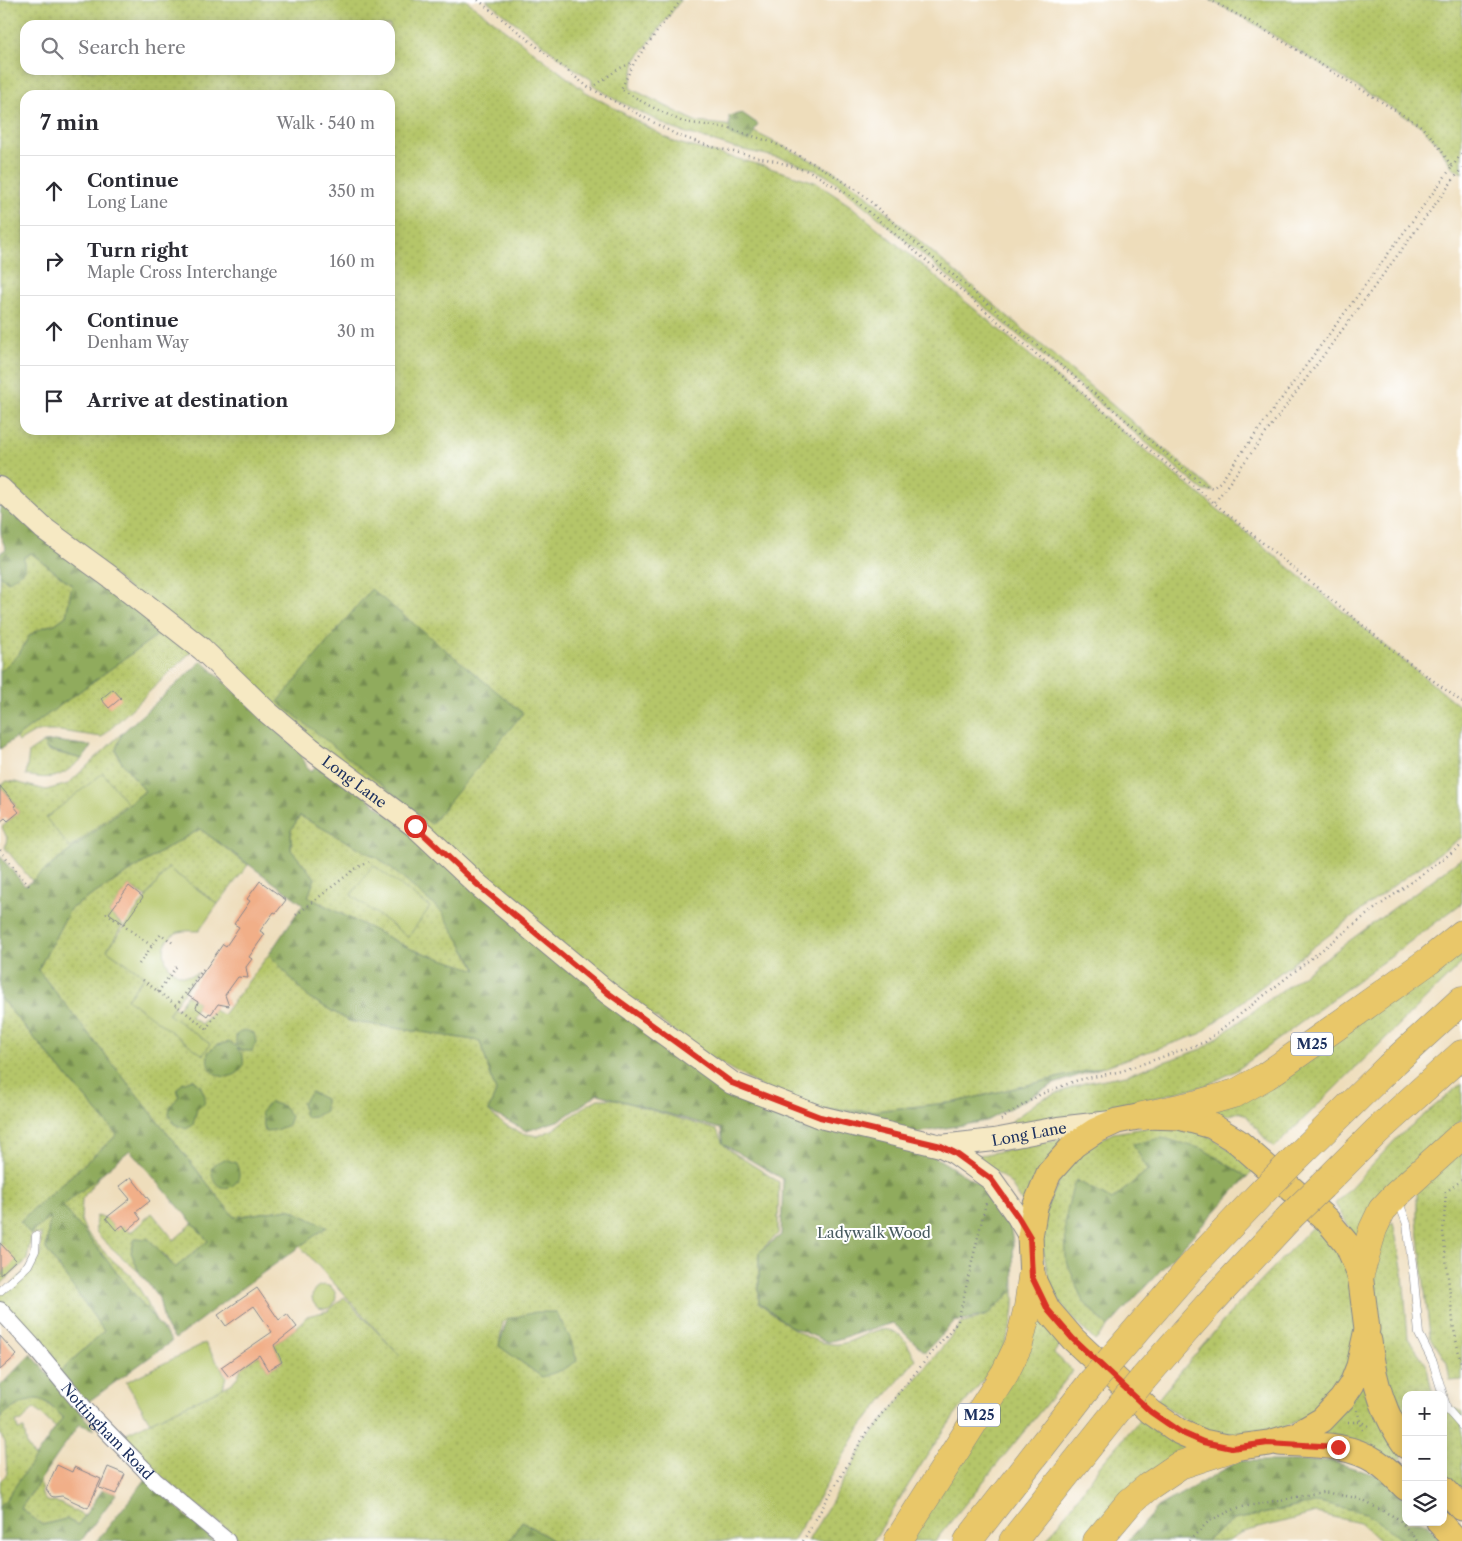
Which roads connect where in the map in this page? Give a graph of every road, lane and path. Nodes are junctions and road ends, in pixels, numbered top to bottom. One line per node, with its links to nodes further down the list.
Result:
1 (478, 0): 5 (path)
2 (681, 0): 4 (path)
3 (1210, 0): 7 (path)
4 (635, 61): 5 (path); 7 (path)
5 (592, 89): 10 (path)
6 (1462, 153): 7 (path)
7 (1452, 167)
8 (1462, 168): 10 (path)
9 (0, 488): 35 (street, Long Lane)
10 (1214, 503): 11 (path)
11 (1462, 702)
12 (1462, 845): 34 (path)
13 (0, 850): 15 (path)
14 (369, 862): 17 (path)
15 (28, 886)
16 (106, 914): 20 (path)
17 (296, 915)
18 (1462, 934): 32 (highway, M25)
19 (173, 943): 20 (path)
20 (152, 946): 22 (path)
21 (201, 963): 27 (path)
22 (139, 964)
23 (176, 966): 25 (path)
24 (142, 980): 25 (path)
25 (158, 992): 27 (path)
26 (1462, 1000): 62 (highway, bridge)
27 (176, 1006): 29 (path)
28 (218, 1012): 29 (path)
29 (206, 1029): 30 (path)
30 (210, 1031)
31 (1462, 1054): 63 (highway, bridge)
32 (1130, 1119): 34 (street, Long Lane); 40 (main road); 41 (main road)
33 (1462, 1135): 38 (highway)
34 (994, 1140): 35 (street, Long Lane)
35 (941, 1146): 36 (street, Long Lane)
36 (991, 1179): 40 (street, Long Lane); 60 (path)
37 (1462, 1180): 46 (path)
38 (1396, 1195): 41 (highway); 47 (lane)
39 (36, 1236): 43 (lane)
40 (1030, 1237): 42 (main road)
41 (1360, 1274): 45 (main road)
42 (1032, 1277): 54 (main road); 61 (highway, M25)
43 (0, 1290)
44 (0, 1310): 59 (street, Nottingham Road)
45 (1367, 1328): 49 (main road); 52 (main road)
46 (1462, 1367)
47 (1442, 1391)
48 (1447, 1409): 50 (lane)
49 (1322, 1420): 51 (path); 53 (main road)
50 (1462, 1426)
51 (1377, 1429)
52 (1402, 1440)
53 (1268, 1443): 54 (main road); 55 (main road)
54 (1232, 1448): 64 (highway)
55 (1402, 1484)
56 (1447, 1492): 57 (main road)
57 (1462, 1508)
58 (1443, 1526): 67 (main road)
59 (227, 1541)
60 (803, 1541)
61 (898, 1541)
62 (968, 1541)
63 (1013, 1541)
64 (1097, 1541)
65 (1189, 1541): 66 (path)
66 (1417, 1541)
67 (1456, 1541)

